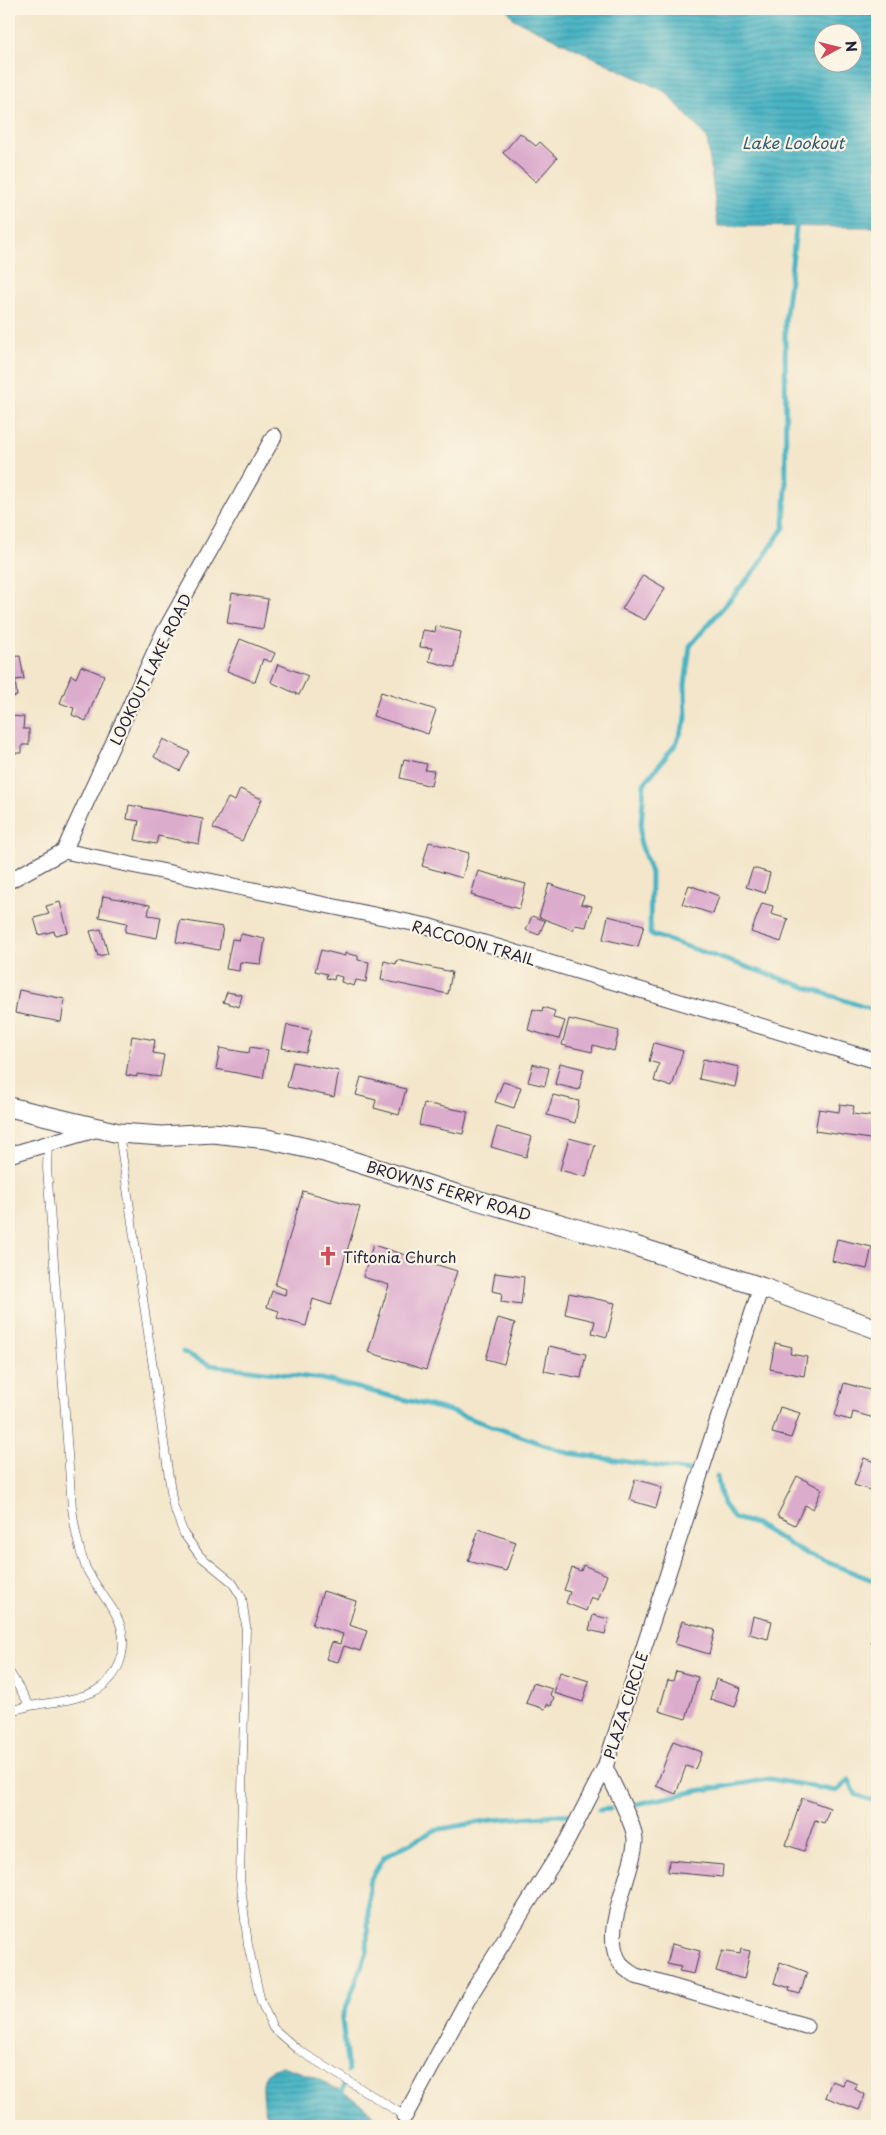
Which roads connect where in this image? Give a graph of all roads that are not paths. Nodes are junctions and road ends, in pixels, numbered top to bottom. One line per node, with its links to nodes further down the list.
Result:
1 (274, 436): 2 (street, LOOKOUT LAKE ROAD)
2 (64, 851): 3 (street); 4 (street, RACCOON TRAIL)
3 (9, 881)
4 (877, 1062)
5 (9, 1107): 6 (street, BROWNS FERRY ROAD)
6 (98, 1129): 7 (street, BROWNS FERRY ROAD); 8 (street)
7 (119, 1133): 10 (street, BROWNS FERRY ROAD); 17 (lane)
8 (48, 1143): 9 (street); 13 (lane)
9 (9, 1155)
10 (761, 1287): 11 (street, BROWNS FERRY ROAD); 15 (street, PLAZA CIRCLE)
11 (877, 1330)
12 (9, 1671): 13 (lane)
13 (30, 1706): 14 (lane)
14 (9, 1711)
15 (605, 1767): 16 (street, PLAZA CIRCLE); 17 (street)
16 (806, 2026)
17 (404, 2121)

